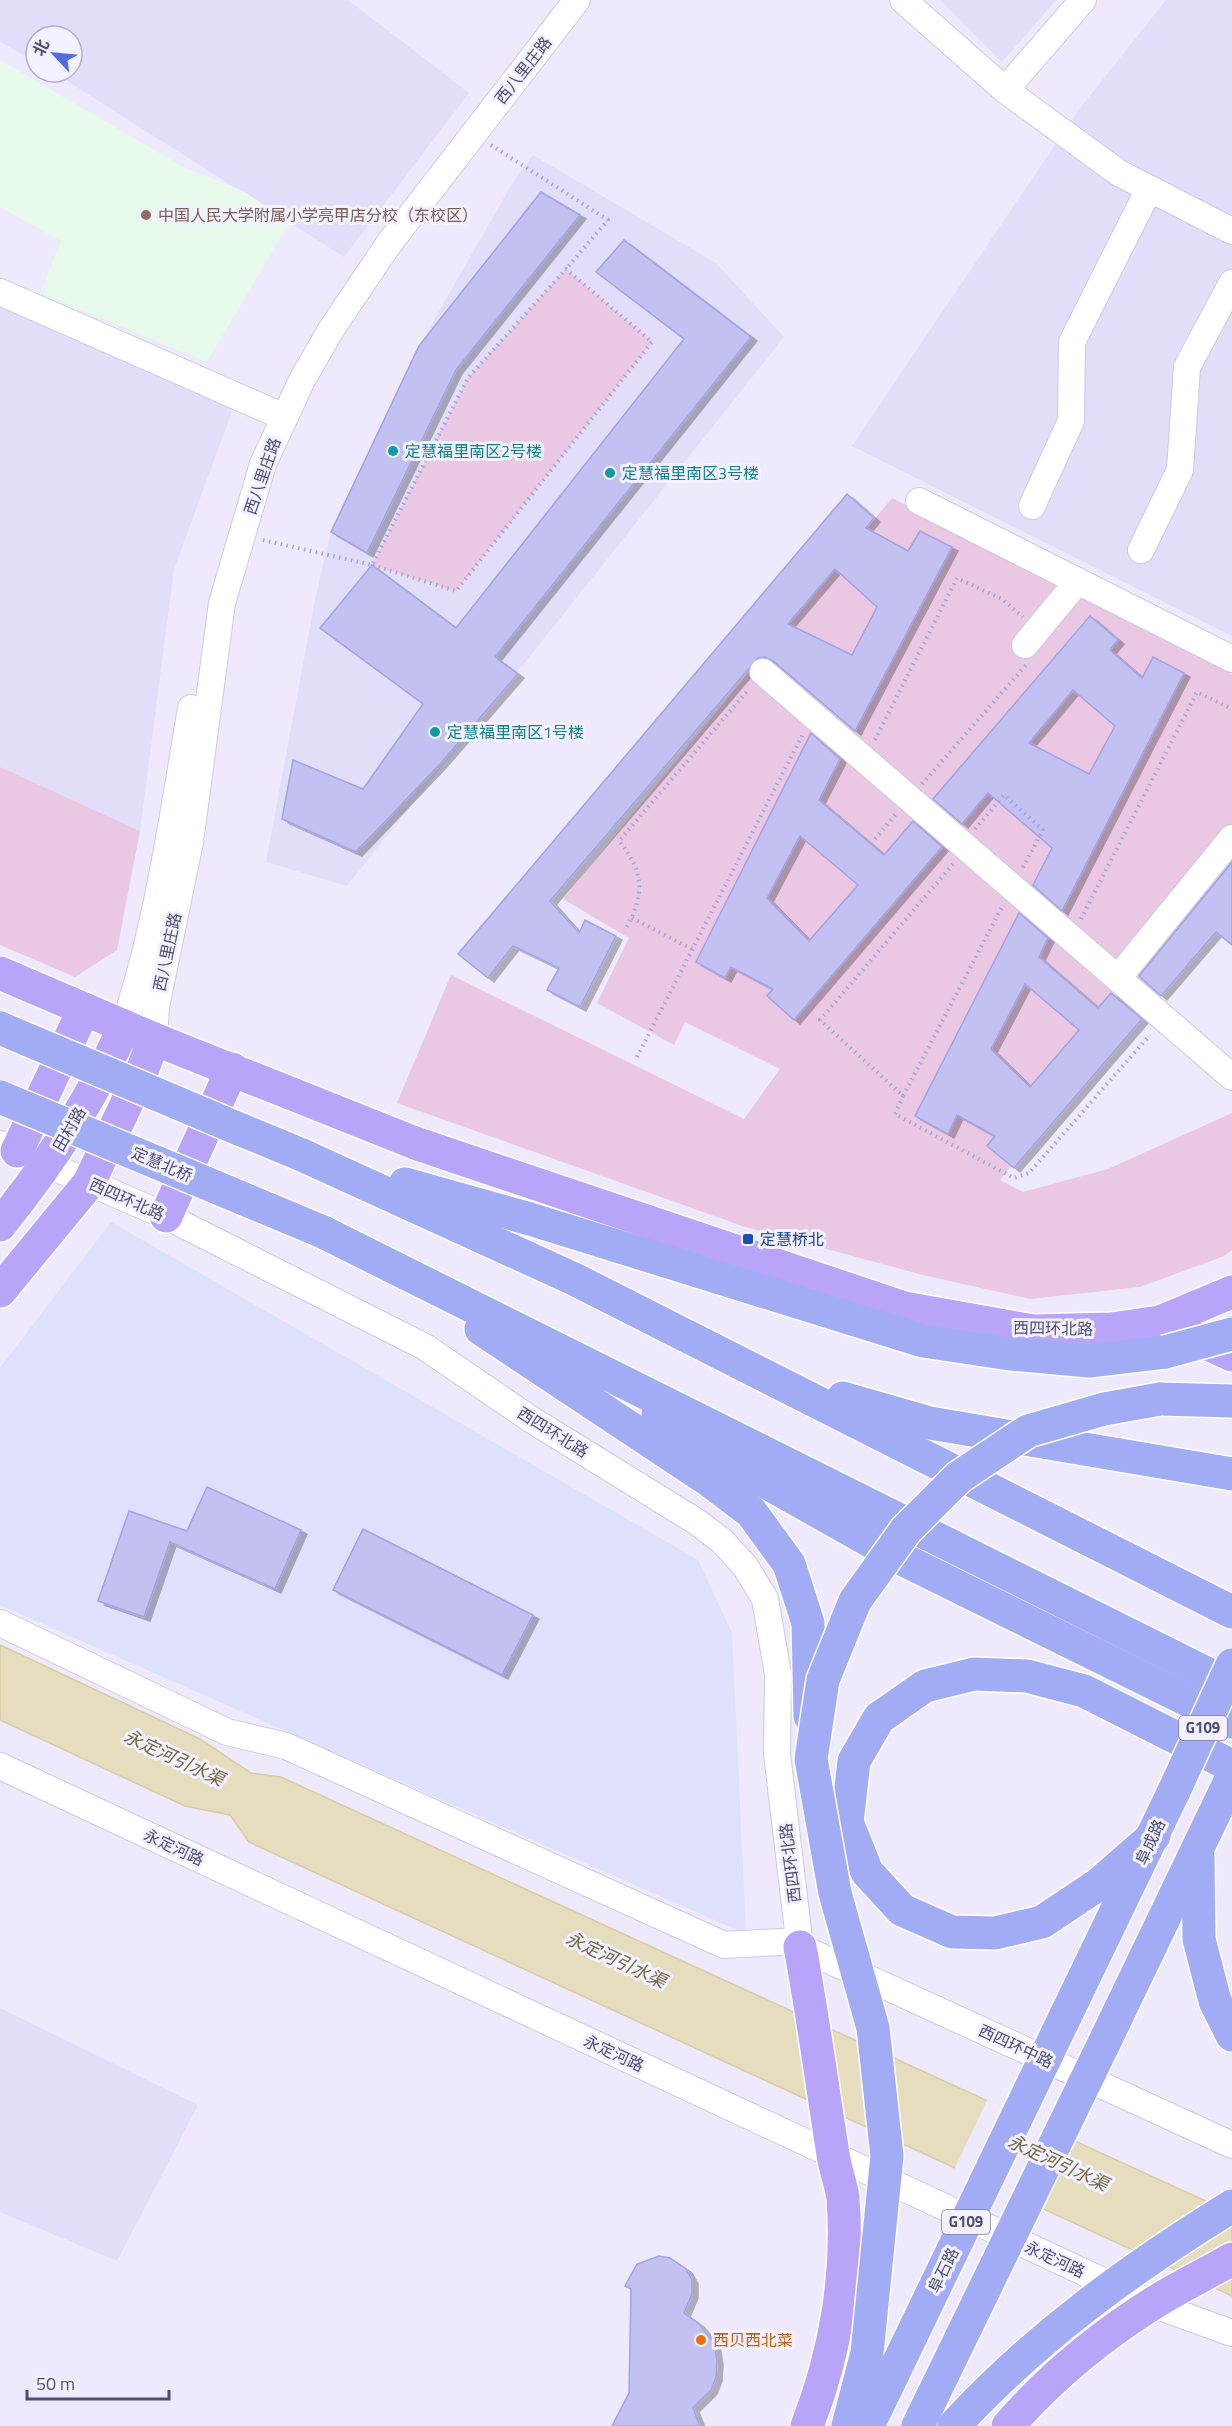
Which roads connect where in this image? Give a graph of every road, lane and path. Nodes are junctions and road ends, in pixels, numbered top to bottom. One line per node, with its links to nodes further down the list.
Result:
1 (562, 0): 12 (street, 西八里庄路)
2 (577, 0): 6 (street, 西八里庄路)
3 (903, 0): 5 (street)
4 (1083, 0): 5 (street)
5 (1005, 90): 7 (street)
6 (473, 133): 9 (path); 12 (street, 西八里庄路)
7 (1149, 189): 8 (street); 14 (street)
8 (1232, 231)
9 (566, 269): 17 (path); 17 (path)
10 (1232, 283): 16 (street)
11 (0, 292): 12 (street)
12 (279, 414): 15 (street, 西八里庄路); 38 (street, 西八里庄路)
13 (920, 501): 18 (street)
14 (1032, 506)
15 (242, 535): 17 (path); 40 (street, 西八里庄路)
16 (1141, 550)
17 (372, 565)
18 (1078, 581): 19 (street); 20 (street)
19 (1032, 644): 24 (path); 25 (path)
20 (1232, 659)
21 (764, 672): 23 (street); 30 (path)
22 (1232, 709): 32 (path)
23 (813, 714): 24 (street); 33 (path)
24 (865, 759): 25 (street)
25 (910, 798): 27 (path); 28 (street)
26 (1232, 838): 35 (street)
27 (875, 839)
28 (964, 846): 29 (street); 29 (path); 45 (path)
29 (1012, 887): 32 (street); 45 (path)
30 (632, 918): 31 (path); 33 (path)
31 (627, 927)
32 (1071, 938): 35 (street)
33 (692, 949): 41 (path)
34 (0, 973): 36 (main road, 西四环北路)
35 (1118, 978): 37 (street)
36 (84, 1009): 38 (main road, 西四环北路); 46 (main road)
37 (1165, 1019): 43 (street); 45 (path)
38 (124, 1026): 40 (main road, 西四环北路); 48 (main road, 田村路)
39 (0, 1028): 47 (highway, bridge)
40 (154, 1039): 42 (main road, 西四环北路); 49 (main road)
41 (637, 1057)
42 (232, 1069): 50 (main road); 56 (main road, 西四环北路)
43 (1232, 1077)
44 (0, 1096): 52 (highway, 定慧北桥, bridge)
45 (903, 1096)
46 (8, 1147): 48 (street, 西四环北路)
47 (302, 1155): 56 (highway); 59 (highway)
48 (48, 1165): 49 (street, 西四环北路); 51 (main road, 田村路)
49 (89, 1183): 50 (street, 西四环北路); 53 (main road)
50 (166, 1216): 73 (street, 西四环北路)
51 (0, 1225)
52 (369, 1255): 58 (highway); 67 (highway, bridge)
53 (0, 1291)
54 (1232, 1292): 56 (main road, 西四环北路)
55 (1232, 1334): 56 (highway, bridge)
56 (1162, 1337): 57 (main road)
57 (1232, 1355)
58 (581, 1359): 65 (highway); 66 (highway)
59 (767, 1376): 61 (highway); 62 (highway)
60 (1232, 1401): 67 (highway, bridge)
61 (1232, 1474)
62 (1232, 1612)
63 (0, 1623): 73 (street)
64 (1232, 1665): 71 (highway, 阜成路 / G109, bridge)
65 (1232, 1686)
66 (1232, 1722)
67 (812, 1759): 83 (highway, bridge)
68 (0, 1766): 76 (street, 永定河路)
69 (1232, 1766): 71 (highway)
70 (1232, 1777): 72 (highway, G109)
71 (1154, 1836): 74 (highway, 阜成路 / G109)
72 (1197, 1851): 75 (highway); 85 (highway, G109, bridge)
73 (801, 1955): 76 (main road, 西四环北路); 77 (street, 西四环中路)
74 (1065, 2018): 84 (highway, 阜石路 / G109, bridge)
75 (1232, 2035)
76 (831, 2143): 80 (street, 永定河路); 82 (main road)
77 (1232, 2145)
78 (1232, 2206): 86 (highway, bridge)
79 (1232, 2259): 80 (main road)
80 (1165, 2297): 81 (street, 永定河路); 87 (main road)
81 (1232, 2333)
82 (807, 2426)
83 (848, 2426)
84 (868, 2426)
85 (918, 2426)
86 (954, 2426)
87 (1008, 2426)

